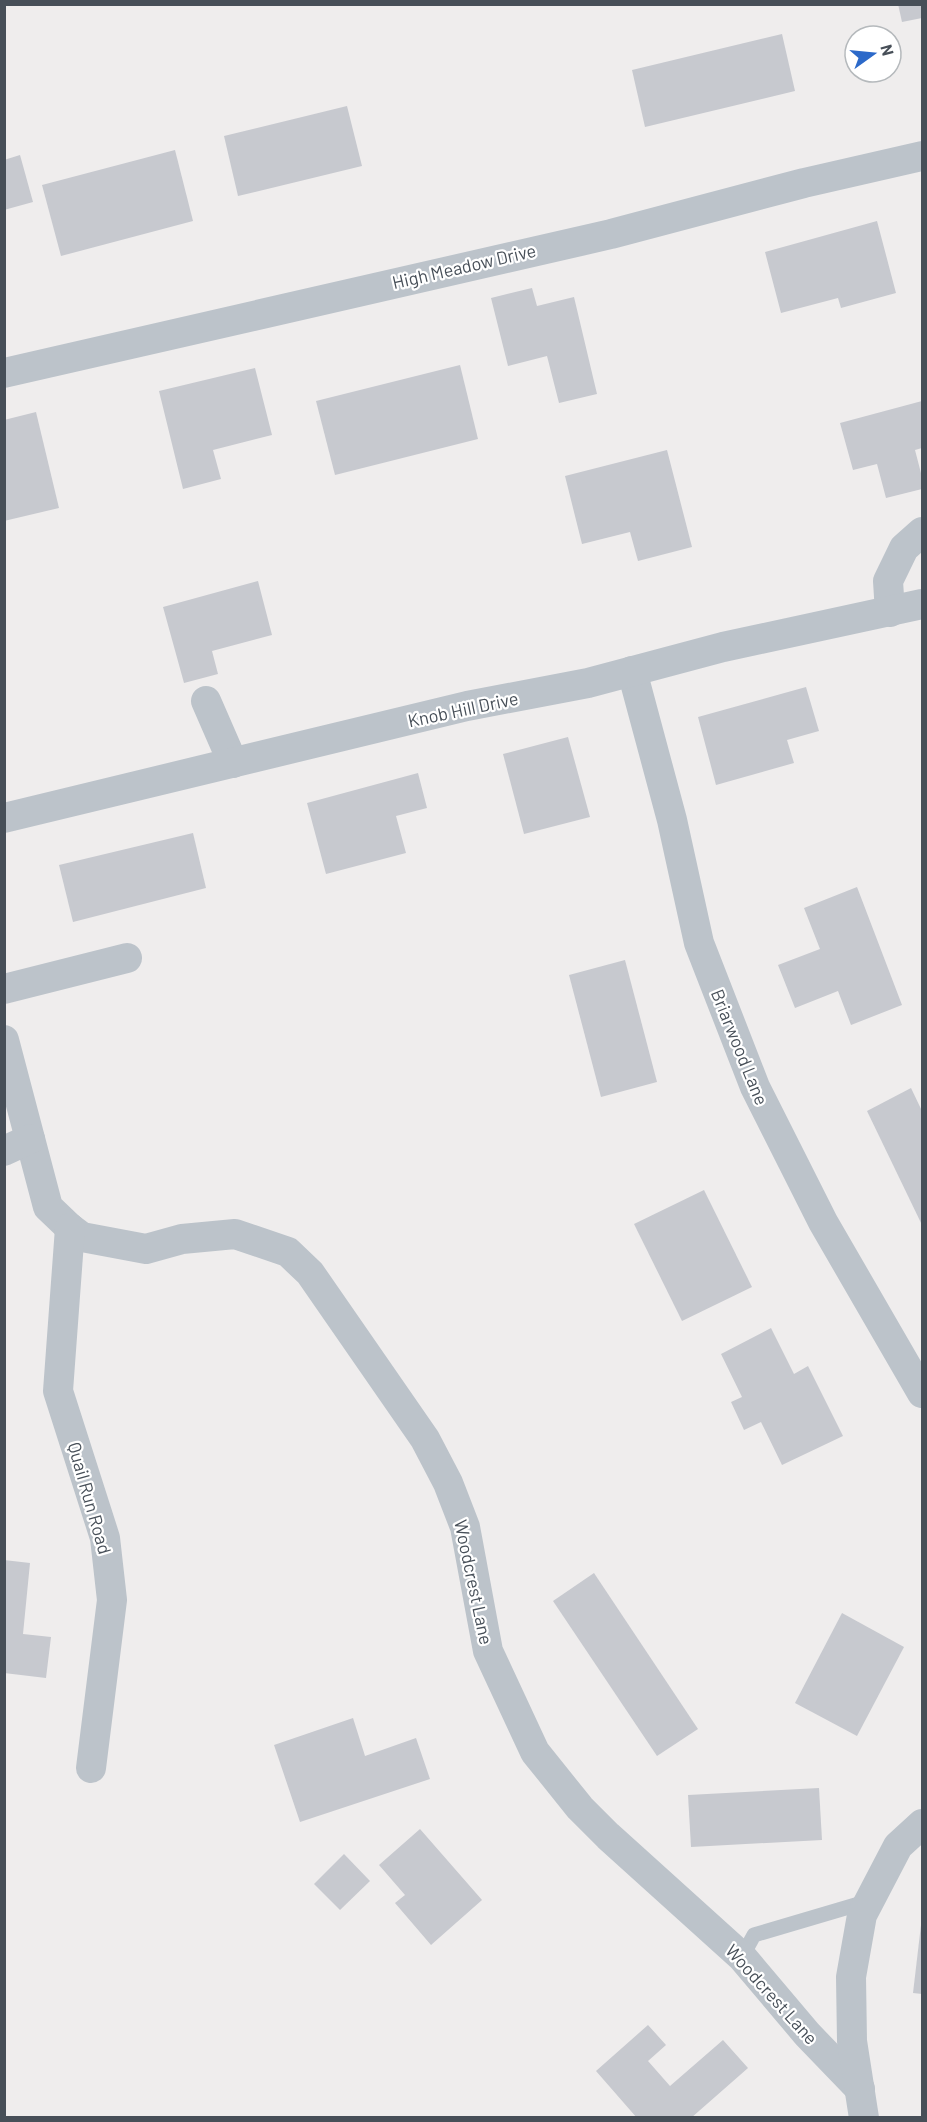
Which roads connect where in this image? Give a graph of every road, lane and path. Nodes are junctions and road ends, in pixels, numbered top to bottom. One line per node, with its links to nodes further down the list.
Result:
1 (922, 156): 2 (street, High Meadow Drive)
2 (4, 373)
3 (915, 528): 5 (street)
4 (922, 604): 5 (street, Knob Hill Drive)
5 (890, 612): 6 (street, Knob Hill Drive)
6 (632, 671): 8 (street, Knob Hill Drive); 15 (street, Briarwood Lane)
7 (206, 701): 8 (street)
8 (233, 763): 9 (street, Knob Hill Drive)
9 (4, 818)
10 (127, 958): 11 (street)
11 (4, 989)
12 (4, 1040): 13 (street)
13 (17, 1145): 14 (street)
14 (70, 1228): 16 (street, Quail Run Road); 19 (street, Woodcrest Lane)
15 (922, 1393)
16 (91, 1768)
17 (922, 1824): 18 (street)
18 (869, 1901): 19 (lane); 20 (street)
19 (742, 1957): 20 (street, Woodcrest Lane)
20 (862, 2103)

